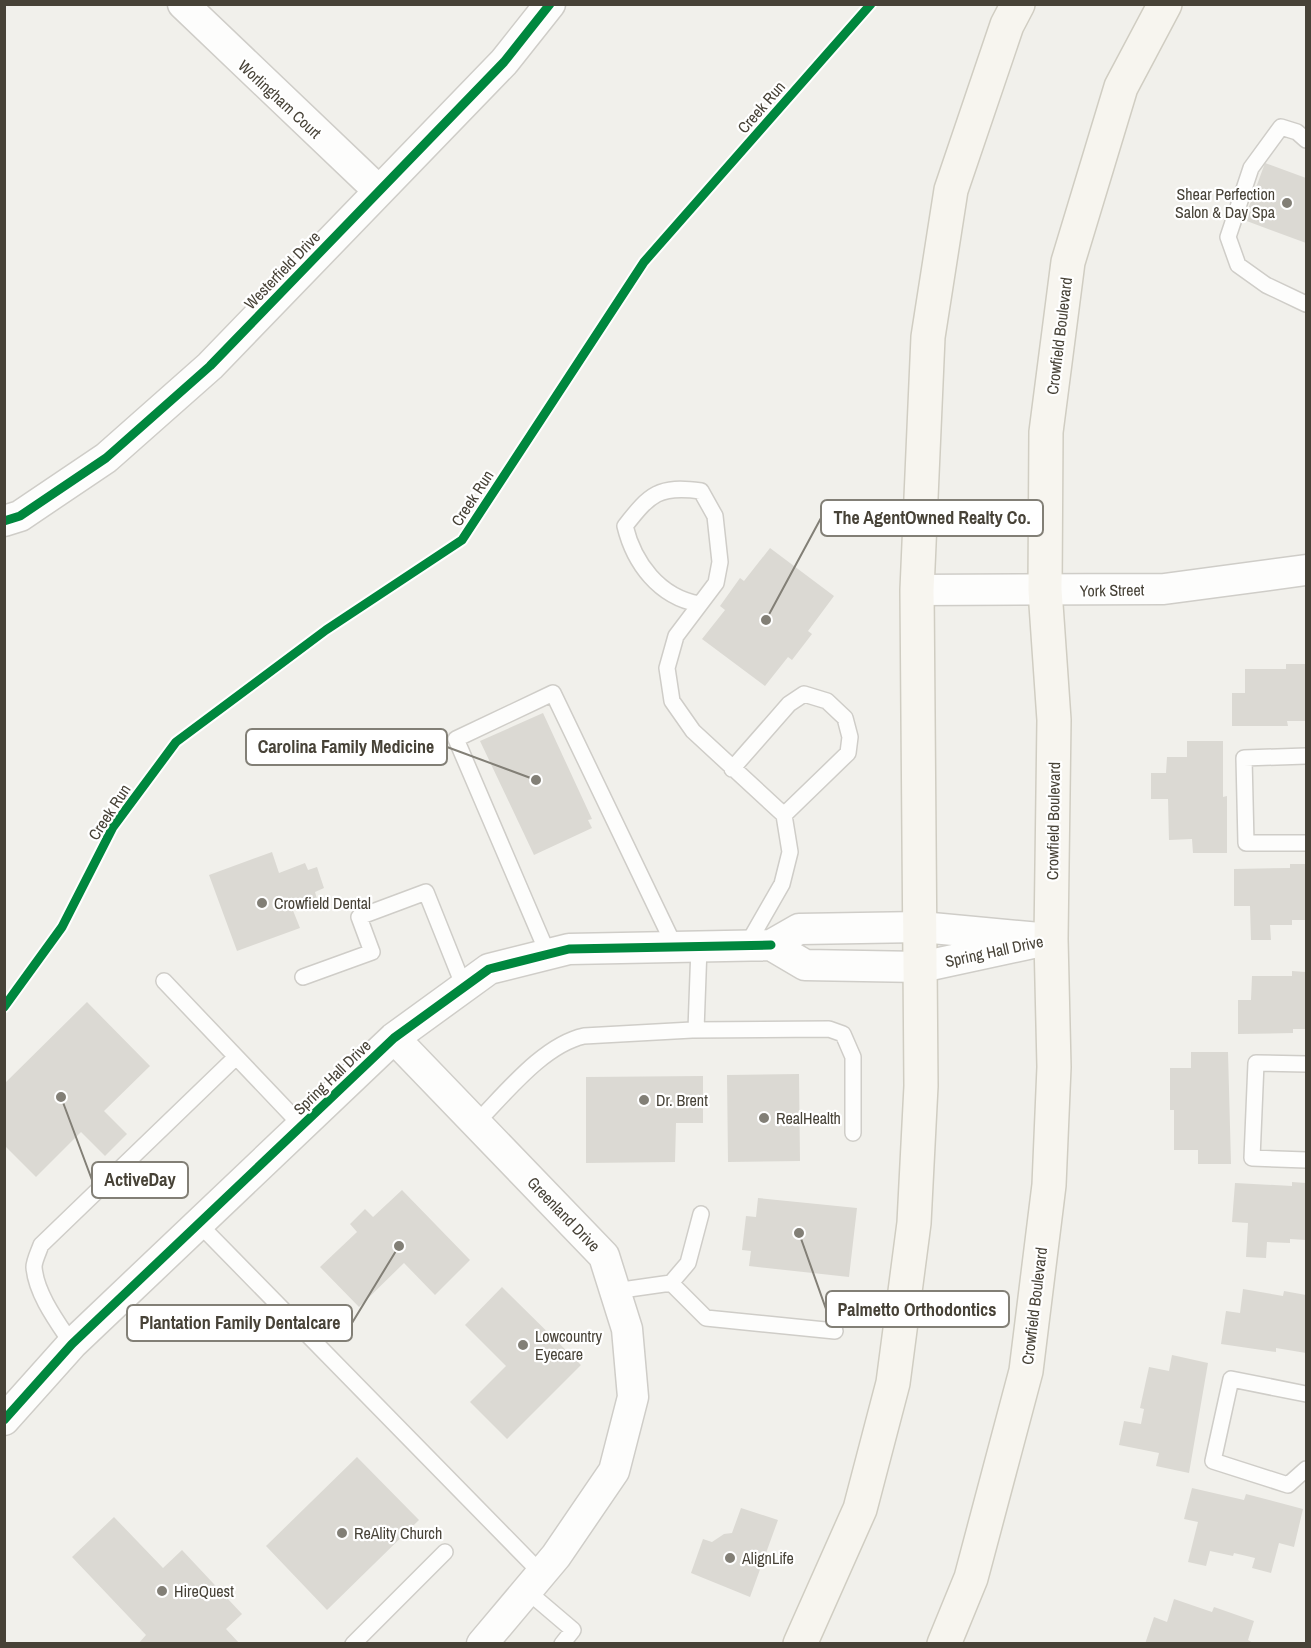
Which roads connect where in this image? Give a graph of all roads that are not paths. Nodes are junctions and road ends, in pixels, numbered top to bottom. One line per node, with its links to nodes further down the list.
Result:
1 (183, 4): 6 (street, Worlingham Court)
2 (550, 4): 6 (street, Westerfield Drive)
3 (1018, 4): 10 (main road)
4 (1166, 4): 11 (main road, Crowfield Boulevard)
5 (1306, 140): 7 (lane)
6 (379, 191): 8 (street, Westerfield Drive)
7 (1306, 304)
8 (4, 521)
9 (1306, 570): 11 (street, York Street)
10 (917, 590): 11 (street, York Street); 17 (main road)
11 (1045, 590): 18 (main road, Crowfield Boulevard)
12 (699, 604): 12 (lane); 14 (lane)
13 (1306, 756): 16 (lane)
14 (732, 770): 15 (lane); 15 (lane)
15 (784, 815): 19 (lane)
16 (1306, 843)
17 (921, 927): 18 (street, Spring Hall Drive); 19 (street, Spring Hall Drive); 22 (main road)
18 (1051, 939): 22 (street, Spring Hall Drive); 49 (main road, Crowfield Boulevard)
19 (759, 945): 20 (street, Spring Hall Drive); 22 (street, Spring Hall Drive)
20 (687, 947): 21 (street, Spring Hall Drive); 21 (lane); 26 (lane)
21 (548, 954): 25 (street, Spring Hall Drive)
22 (921, 967): 48 (main road)
23 (303, 977): 25 (lane)
24 (164, 981): 28 (lane)
25 (464, 987): 27 (street, Spring Hall Drive)
26 (696, 1030): 30 (lane); 32 (lane)
27 (394, 1038): 30 (street, Greenland Drive); 31 (street, Spring Hall Drive)
28 (236, 1057): 31 (lane); 39 (lane)
29 (1306, 1064): 33 (lane)
30 (476, 1123): 37 (street, Greenland Drive)
31 (302, 1126): 35 (street, Spring Hall Drive)
32 (853, 1133)
33 (1306, 1160)
34 (701, 1214): 36 (lane)
35 (199, 1224): 39 (street, Spring Hall Drive); 44 (lane)
36 (671, 1283): 37 (lane); 38 (lane)
37 (615, 1291): 44 (street, Greenland Drive)
38 (835, 1330)
39 (72, 1344): 41 (street, Spring Hall Drive)
40 (1306, 1394): 42 (lane)
41 (4, 1420)
42 (1306, 1469)
43 (445, 1552): 45 (lane)
44 (533, 1582): 46 (street, Greenland Drive); 47 (lane)
45 (353, 1644)
46 (482, 1644)
47 (562, 1644)
48 (800, 1644)
49 (944, 1644)

